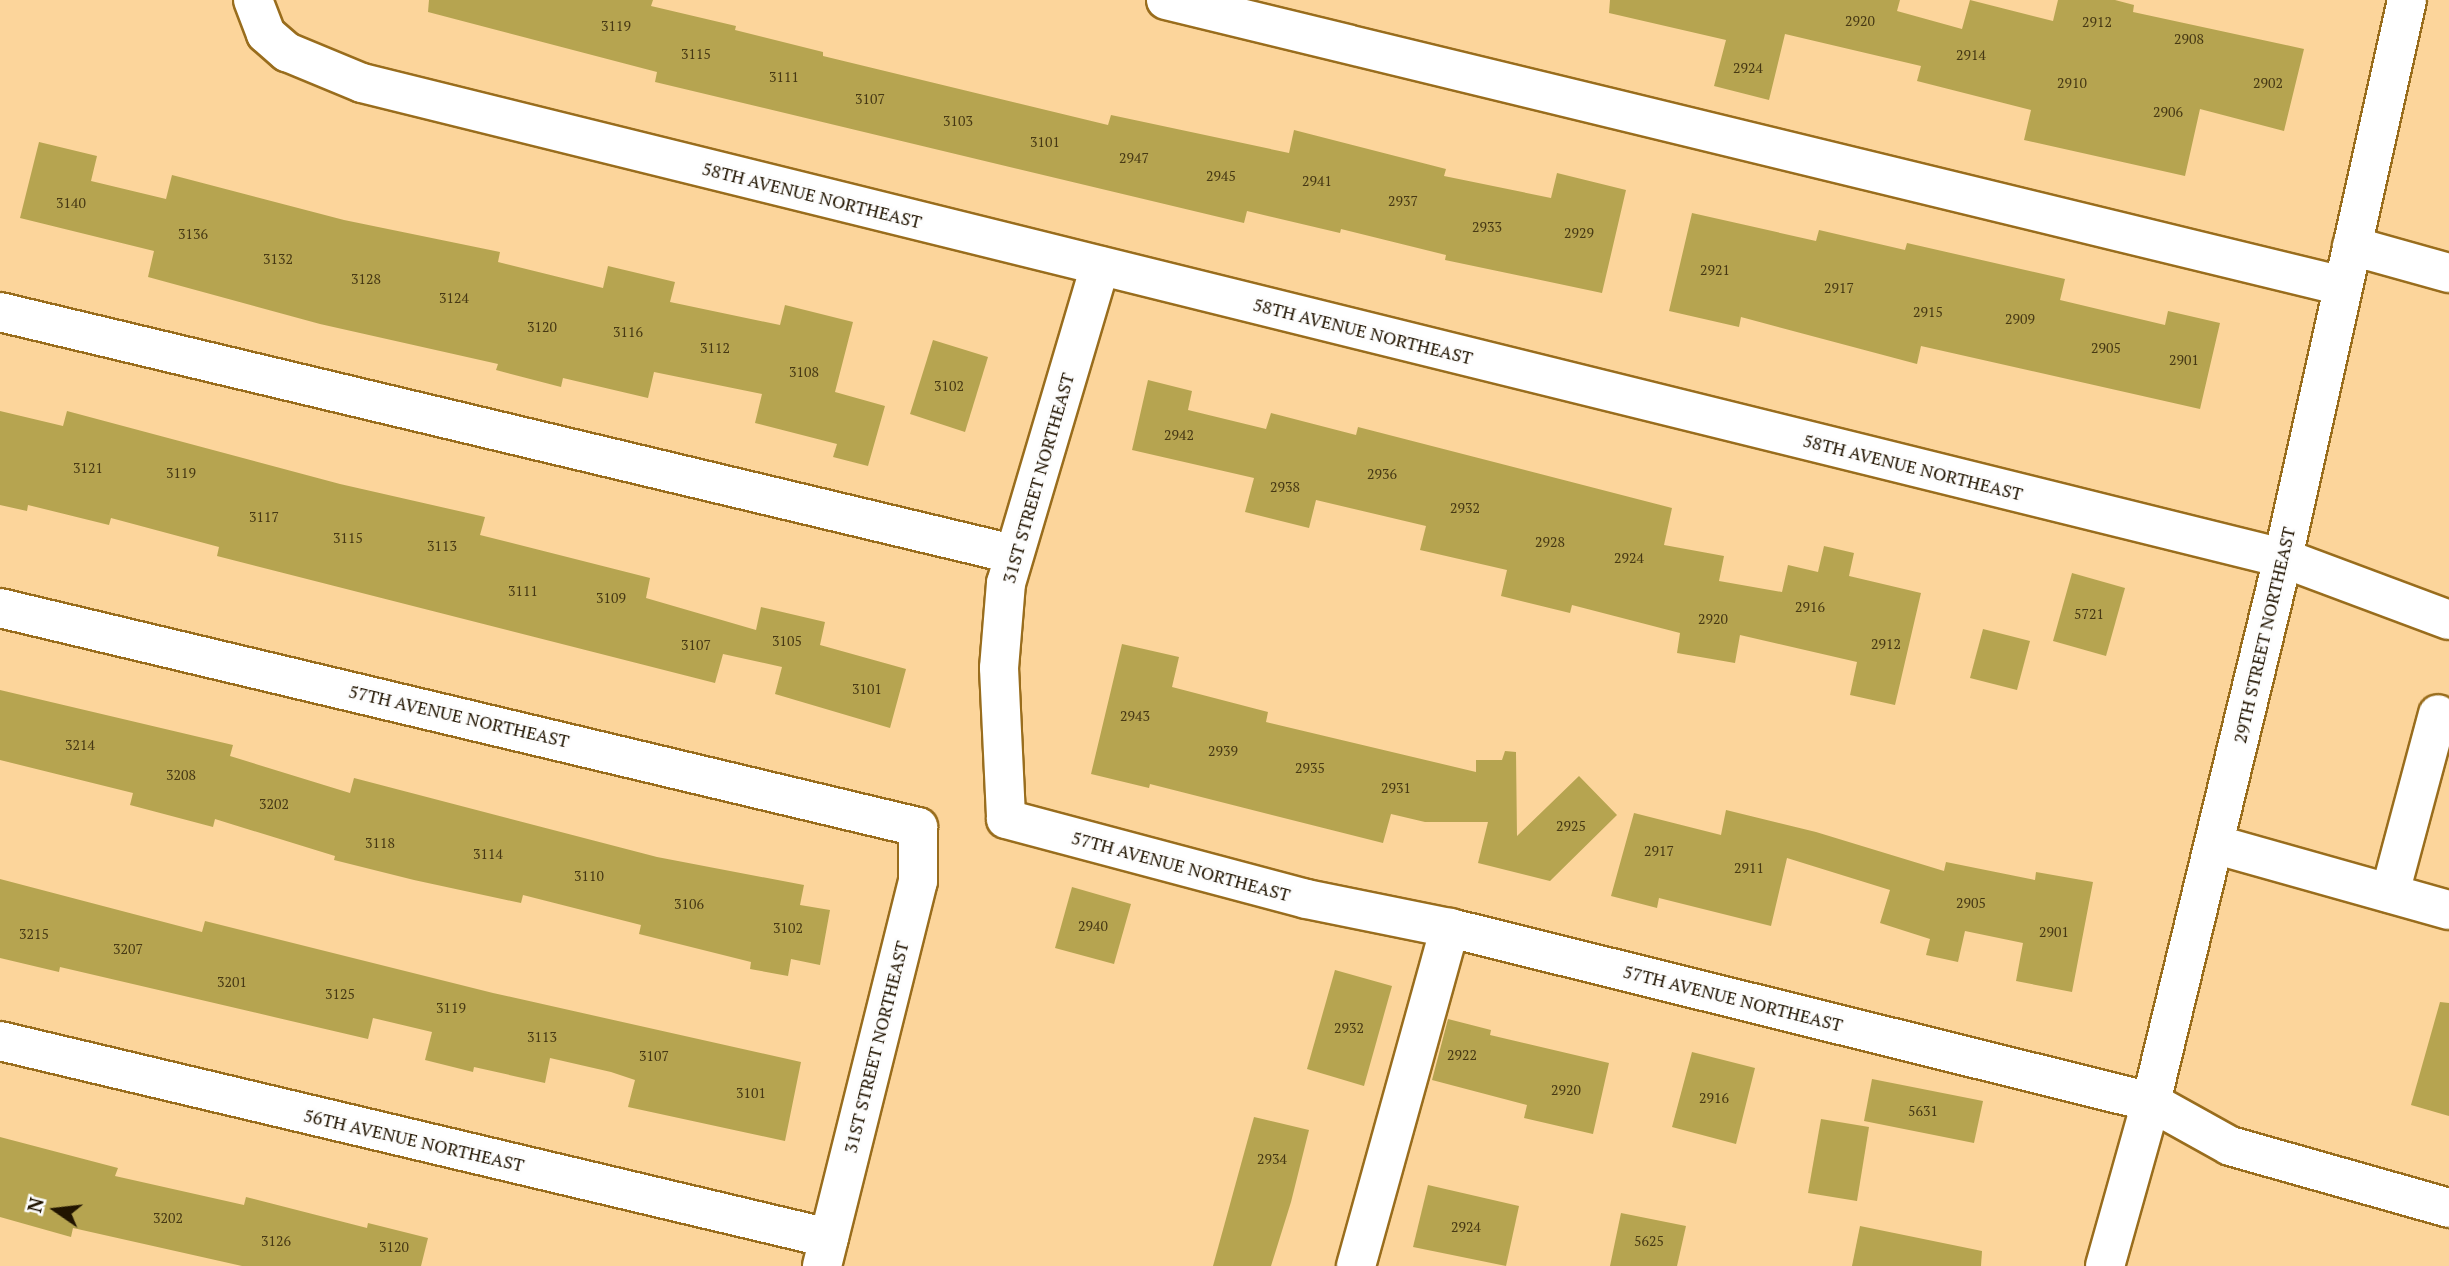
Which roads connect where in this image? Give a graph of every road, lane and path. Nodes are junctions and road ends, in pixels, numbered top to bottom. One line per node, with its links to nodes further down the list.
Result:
1 (253, 0): 5 (street, 58TH AVENUE NORTHEAST)
2 (1166, 0): 7 (street)
3 (2407, 0): 4 (street, 29TH STREET NORTHEAST)
4 (2352, 246): 6 (street); 7 (street, 29TH STREET NORTHEAST)
5 (1100, 266): 9 (street, 31ST STREET NORTHEAST); 10 (street, 58TH AVENUE NORTHEAST)
6 (2449, 273)
7 (2343, 286): 10 (street, 29TH STREET NORTHEAST)
8 (0, 312): 9 (street)
9 (1013, 554): 14 (street, 31ST STREET NORTHEAST)
10 (2283, 558): 12 (street, 58TH AVENUE NORTHEAST); 16 (street, 29TH STREET NORTHEAST)
11 (0, 608): 15 (street, 57TH AVENUE NORTHEAST)
12 (2449, 620)
13 (2438, 714): 17 (street)
14 (1006, 819): 19 (street, 57TH AVENUE NORTHEAST)
15 (918, 827): 23 (street, 31ST STREET NORTHEAST)
16 (2214, 844): 17 (street); 21 (street, 29TH STREET NORTHEAST)
17 (2390, 893): 18 (street)
18 (2449, 910)
19 (1450, 928): 21 (street, 57TH AVENUE NORTHEAST); 24 (street)
20 (0, 1041): 23 (street, 56TH AVENUE NORTHEAST)
21 (2151, 1102): 22 (street, 57TH AVENUE NORTHEAST); 25 (street, 29TH STREET NORTHEAST)
22 (2449, 1208)
23 (825, 1252)
24 (1356, 1266)
25 (2105, 1266)

